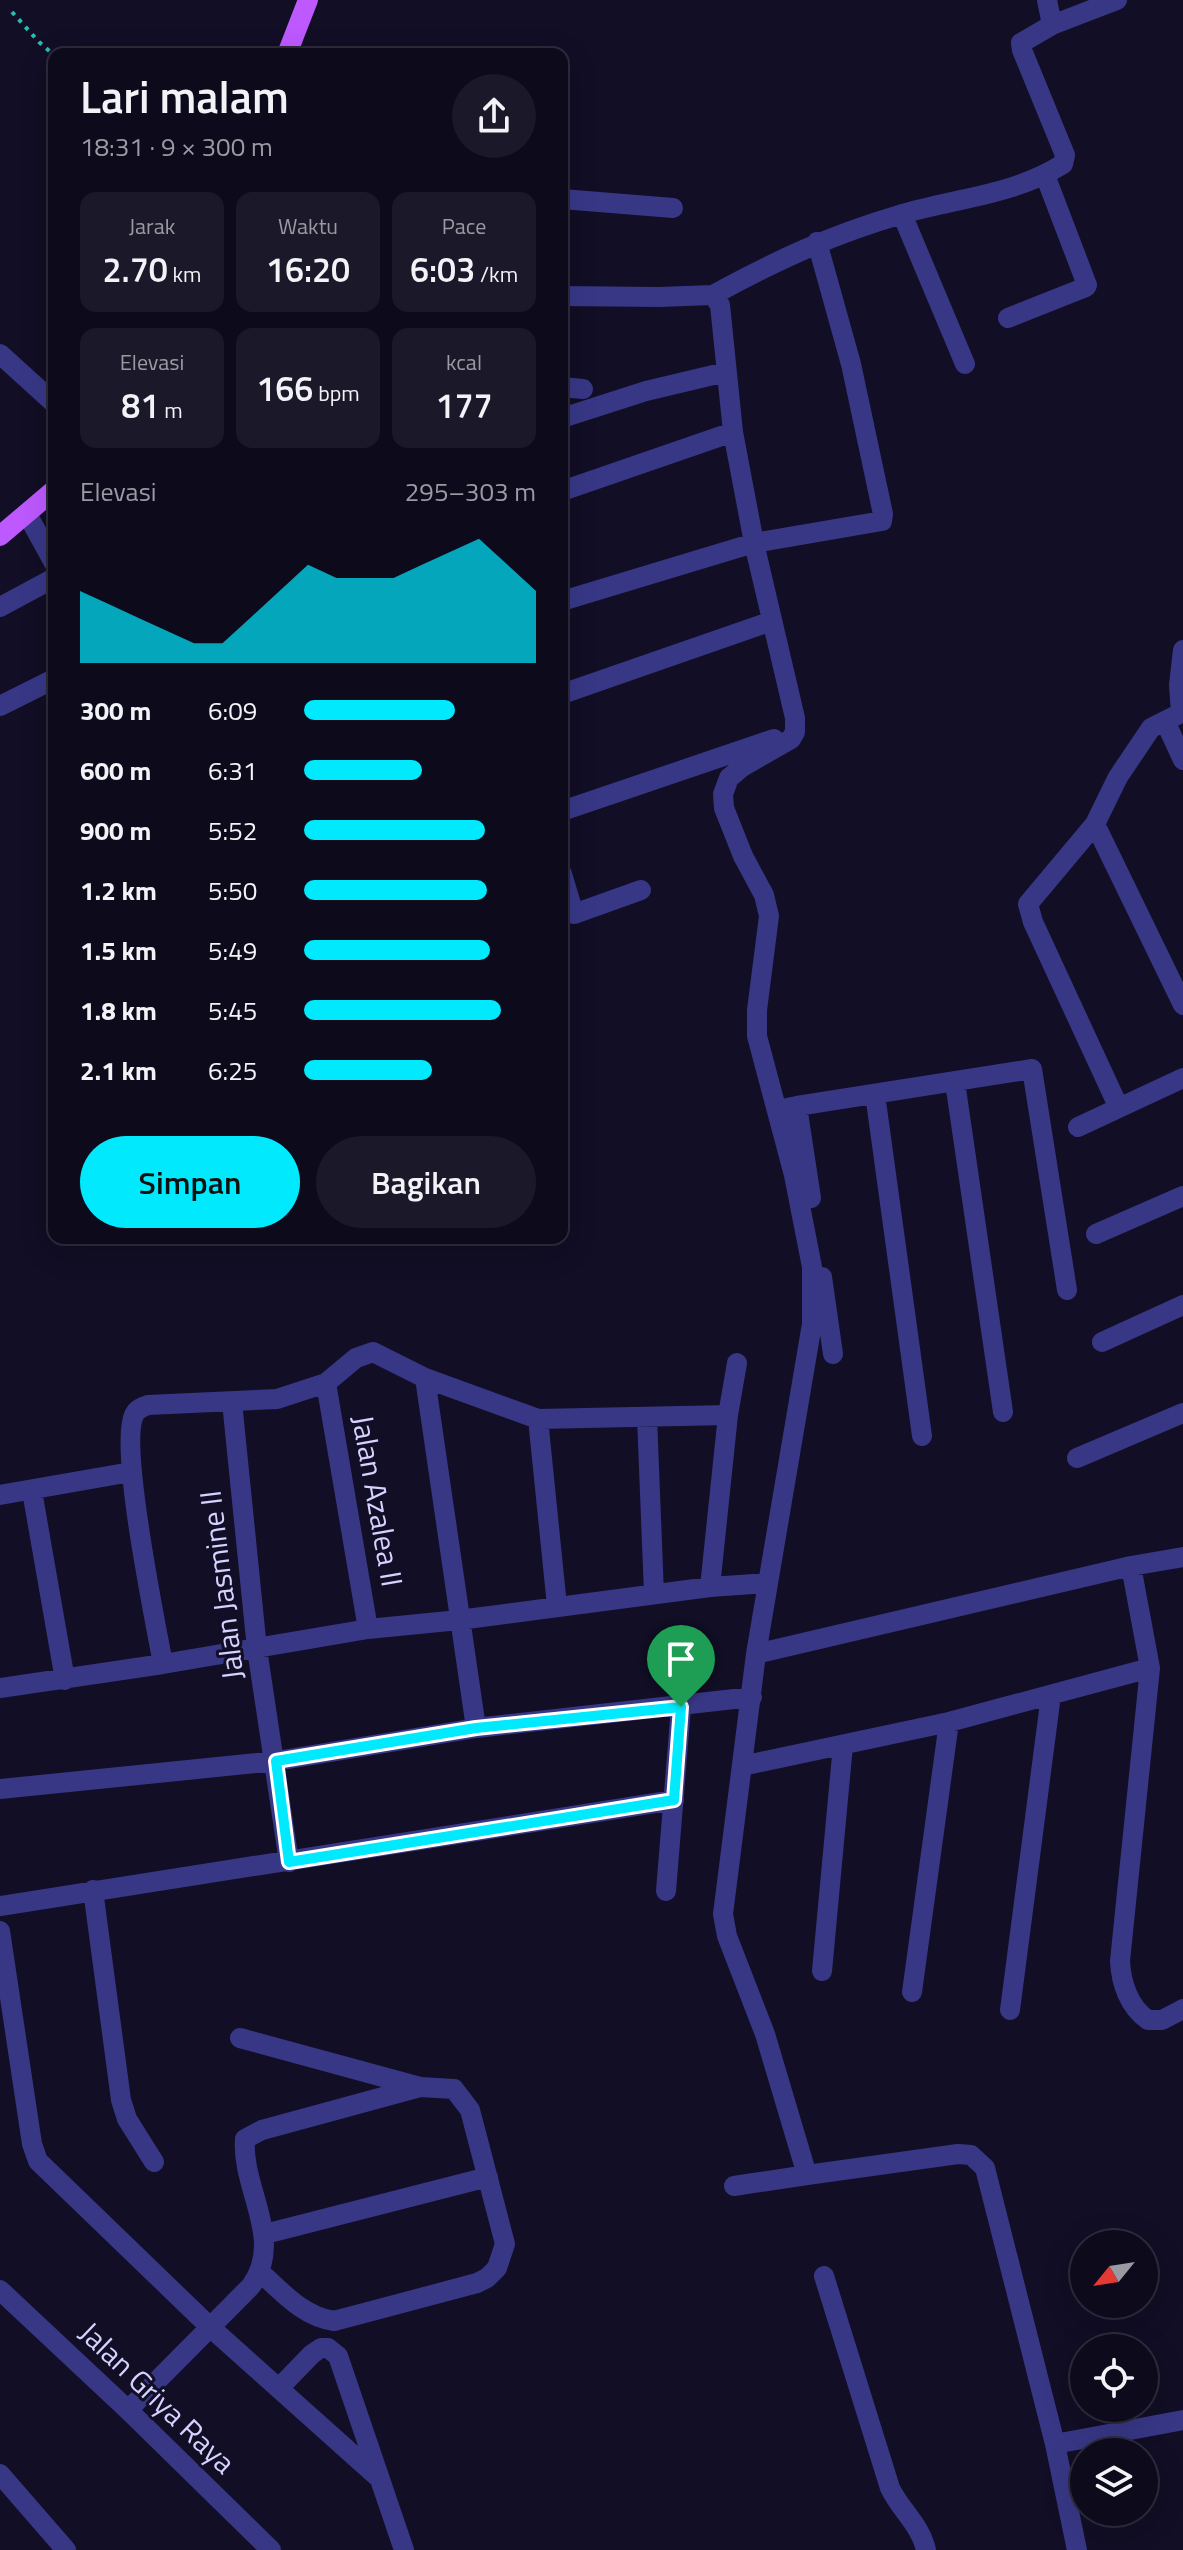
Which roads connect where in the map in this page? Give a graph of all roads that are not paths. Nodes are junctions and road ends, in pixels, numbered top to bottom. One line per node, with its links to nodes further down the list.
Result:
1 (308, 0): 5 (main road)
2 (1047, 0): 4 (street)
3 (1117, 0): 4 (street)
4 (1052, 25): 6 (street)
5 (289, 48)
6 (1045, 175): 9 (street); 13 (street)
7 (568, 199): 8 (street)
8 (673, 208)
9 (902, 214): 10 (street); 15 (street)
10 (817, 242): 11 (street); 26 (street)
11 (713, 295): 12 (street); 16 (street)
12 (568, 296)
13 (1008, 318)
14 (0, 354): 19 (street)
15 (965, 364)
16 (726, 372): 20 (street); 21 (street)
17 (568, 388): 18 (street)
18 (583, 389)
19 (48, 398)
20 (568, 416)
21 (733, 432): 22 (street); 26 (street)
22 (568, 489)
23 (48, 495): 24 (main road)
24 (27, 514): 25 (main road); 27 (street)
25 (0, 536)
26 (754, 543): 29 (street); 31 (street)
27 (48, 552)
28 (48, 581): 30 (street)
29 (568, 599)
30 (0, 607)
31 (772, 621): 34 (street); 37 (street)
32 (1183, 650): 36 (street)
33 (48, 682): 35 (street)
34 (568, 692)
35 (0, 706)
36 (1176, 715): 38 (street); 40 (street)
37 (795, 732): 39 (street); 49 (street)
38 (1183, 760)
39 (568, 809)
40 (1095, 824): 43 (street); 48 (street)
41 (641, 890): 42 (street)
42 (568, 894)
43 (1183, 1005)
44 (1183, 1078): 48 (street)
45 (955, 1082): 46 (street); 53 (street); 61 (street)
46 (875, 1094): 47 (street); 66 (street)
47 (797, 1106): 49 (street); 56 (street)
48 (1119, 1108): 50 (street)
49 (775, 1110): 73 (street)
50 (1078, 1127)
51 (1183, 1196): 52 (street)
52 (1096, 1234)
53 (1067, 1290)
54 (1183, 1305): 55 (street)
55 (1102, 1342)
56 (833, 1354)
57 (737, 1363): 63 (street)
58 (425, 1378): 59 (street); 65 (street); 77 (street)
59 (326, 1383): 60 (street); 78 (street, Jalan Azalea II)
60 (232, 1402): 68 (street); 79 (street, Jalan Jasmine II)
61 (1003, 1412)
62 (1183, 1413): 67 (street)
63 (728, 1415): 64 (street); 74 (street)
64 (647, 1417): 65 (street); 75 (street)
65 (538, 1419): 76 (street)
66 (922, 1436)
67 (1077, 1458)
68 (131, 1472): 69 (street); 81 (street)
69 (32, 1491): 70 (street); 83 (street)
70 (0, 1495)
71 (1183, 1557): 72 (street)
72 (1131, 1566): 80 (street); 82 (street)
73 (768, 1583): 74 (street); 80 (street)
74 (710, 1587): 75 (street)
75 (654, 1594): 76 (street)
76 (557, 1606): 77 (street)
77 (459, 1620): 78 (street); 89 (street)
78 (368, 1629): 79 (street)
79 (257, 1649): 81 (street); 91 (street, Jalan Jasmine II)
80 (756, 1654): 86 (street)
81 (163, 1664): 83 (street)
82 (1150, 1668): 85 (street); 102 (street)
83 (65, 1680): 84 (street)
84 (0, 1688)
85 (1051, 1695): 88 (street); 103 (street)
86 (752, 1697): 87 (street); 92 (street)
87 (681, 1707): 89 (street); 94 (street)
88 (949, 1722): 90 (street); 101 (street)
89 (476, 1728): 91 (street)
90 (843, 1745): 92 (street); 100 (street)
91 (276, 1761): 93 (street); 95 (street, Jalan Jasmine II)
92 (742, 1766): 107 (street)
93 (0, 1789)
94 (674, 1800): 95 (street); 97 (street)
95 (289, 1862): 96 (street)
96 (93, 1890): 98 (street); 106 (street)
97 (666, 1891)
98 (0, 1906)
99 (0, 1931): 114 (street)
100 (822, 1971)
101 (912, 1992)
102 (1183, 2009)
103 (1010, 2010)
104 (240, 2038): 105 (street)
105 (420, 2087): 108 (street); 110 (street)
106 (154, 2162)
107 (807, 2175): 109 (street); 118 (street)
108 (488, 2177): 110 (street); 111 (street)
109 (734, 2186)
110 (265, 2234): 111 (street)
111 (261, 2273): 114 (street)
112 (824, 2276): 124 (street)
113 (0, 2290): 116 (street, Jalan Griya Raya)
114 (210, 2327): 115 (street); 116 (street)
115 (280, 2387): 120 (street); 120 (street)
116 (128, 2410): 122 (street, Jalan Griya Raya)
117 (1183, 2420): 118 (street)
118 (1055, 2444): 125 (street)
119 (0, 2474): 121 (street)
120 (380, 2479): 123 (street)
121 (66, 2550)
122 (271, 2550)
123 (404, 2550)
124 (926, 2550)
125 (1077, 2550)

